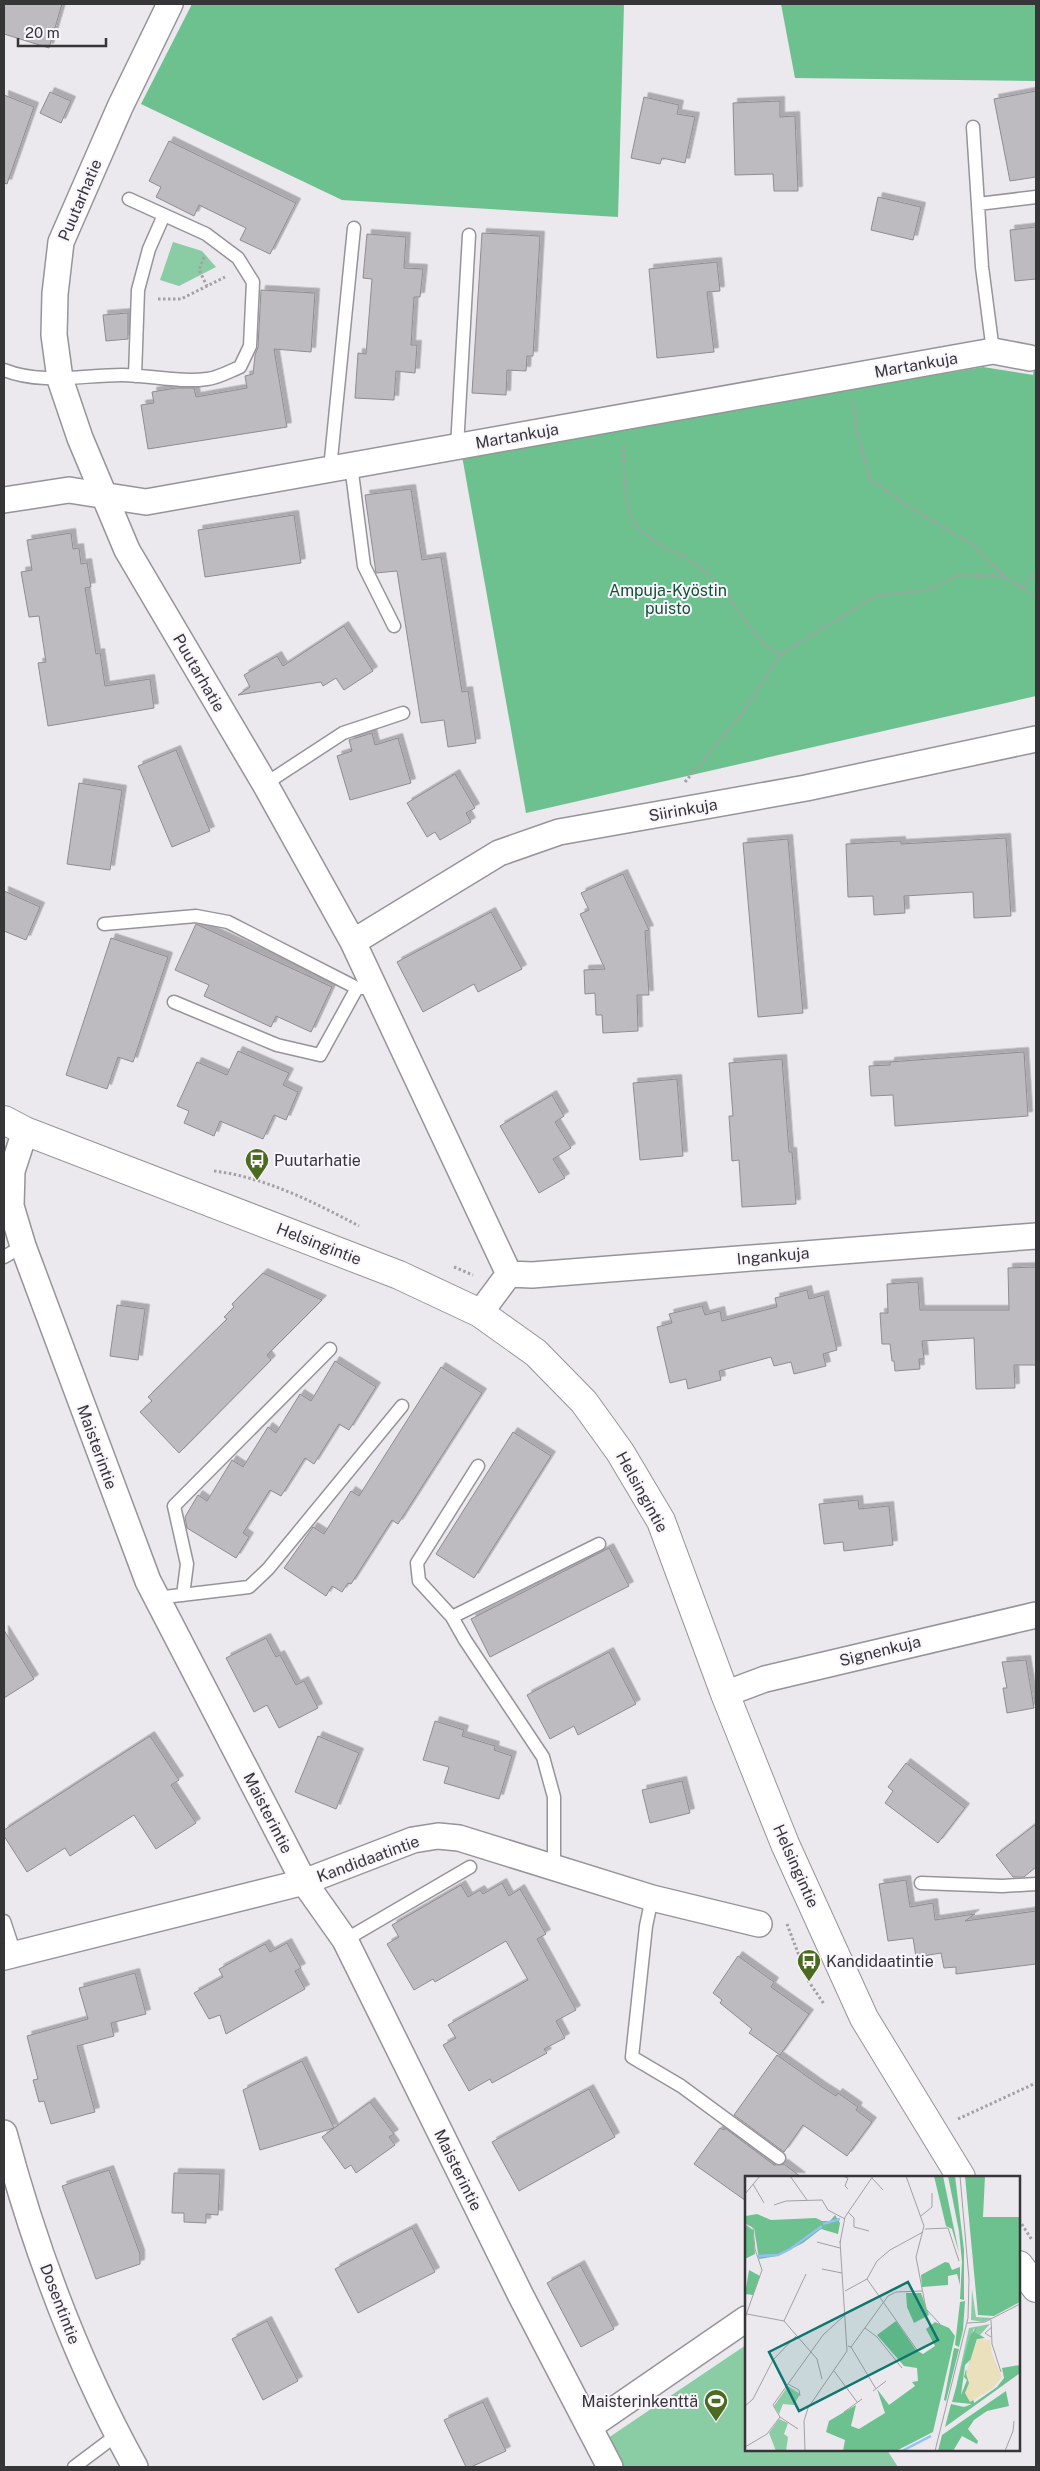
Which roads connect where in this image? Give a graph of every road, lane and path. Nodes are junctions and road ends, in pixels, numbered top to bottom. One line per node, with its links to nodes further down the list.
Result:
1 (170, 4): 16 (street, Puutarhatie)
2 (973, 128): 5 (lane)
3 (1036, 197): 5 (lane)
4 (129, 199): 6 (lane)
5 (978, 204): 11 (lane)
6 (164, 215): 9 (lane); 10 (lane)
7 (354, 228): 19 (lane)
8 (469, 235): 18 (lane)
9 (244, 268): 10 (path); 14 (lane)
10 (138, 299): 14 (lane)
11 (993, 351): 12 (street, Martankuja); 15 (street, Martankuja)
12 (1030, 358)
13 (4, 370): 16 (lane)
14 (135, 376): 16 (lane)
15 (852, 376): 17 (street, Martankuja); 23 (path)
16 (60, 379): 20 (street, Puutarhatie)
17 (621, 417): 18 (street, Martankuja); 27 (path)
18 (457, 447): 19 (street, Martankuja)
19 (340, 467): 20 (street, Martankuja); 26 (lane)
20 (104, 497): 21 (street, Martankuja); 30 (street, Puutarhatie)
21 (4, 500)
22 (1036, 572): 24 (path)
23 (1003, 576): 24 (path); 27 (path)
24 (1021, 587): 25 (path)
25 (1036, 596)
26 (394, 626)
27 (780, 655): 31 (path)
28 (403, 713): 30 (lane)
29 (1036, 739): 31 (street, Siirinkuja)
30 (265, 784): 33 (street, Puutarhatie)
31 (680, 810): 33 (street, Siirinkuja)
32 (104, 924): 34 (lane)
33 (353, 942): 34 (street, Puutarhatie)
34 (366, 988): 35 (lane); 39 (street, Puutarhatie)
35 (174, 1002)
36 (14, 1126): 38 (street, Maisterintie); 40 (main road, Helsingintie)
37 (1036, 1236): 39 (street, Ingankuja)
38 (13, 1251): 46 (street, Maisterintie)
39 (509, 1274): 40 (street)
40 (480, 1313): 49 (main road, Helsingintie)
41 (330, 1349): 45 (lane)
42 (402, 1406): 45 (lane)
43 (478, 1466): 48 (lane)
44 (599, 1544): 48 (lane)
45 (183, 1595): 46 (lane)
46 (156, 1598): 52 (street, Maisterintie)
47 (1036, 1615): 49 (street, Signenkuja)
48 (452, 1616): 51 (lane)
49 (725, 1694): 64 (main road, Helsingintie)
50 (470, 1867): 58 (lane)
51 (554, 1867): 52 (street, Kandidaatintie); 55 (street, Kandidaatintie)
52 (304, 1882): 58 (street, Maisterintie); 59 (street, Kandidaatintie)
53 (921, 1883): 54 (lane)
54 (1036, 1884)
55 (652, 1898): 57 (street, Kandidaatintie); 63 (lane)
56 (4, 1921): 59 (lane)
57 (759, 1924)
58 (344, 1940): 70 (street, Maisterintie)
59 (9, 1955)
60 (1036, 2083): 61 (path)
61 (954, 2121)
62 (4, 2133): 71 (street, Dosentintie)
63 (780, 2158)
64 (960, 2176)
65 (1020, 2222): 66 (path)
66 (1036, 2247)
67 (1020, 2266): 68 (main road)
68 (1036, 2288)
69 (745, 2320): 70 (street)
70 (589, 2427): 74 (street, Maisterintie)
71 (118, 2434): 72 (lane); 73 (street, Dosentintie)
72 (74, 2467)
73 (135, 2467)
74 (610, 2467)

